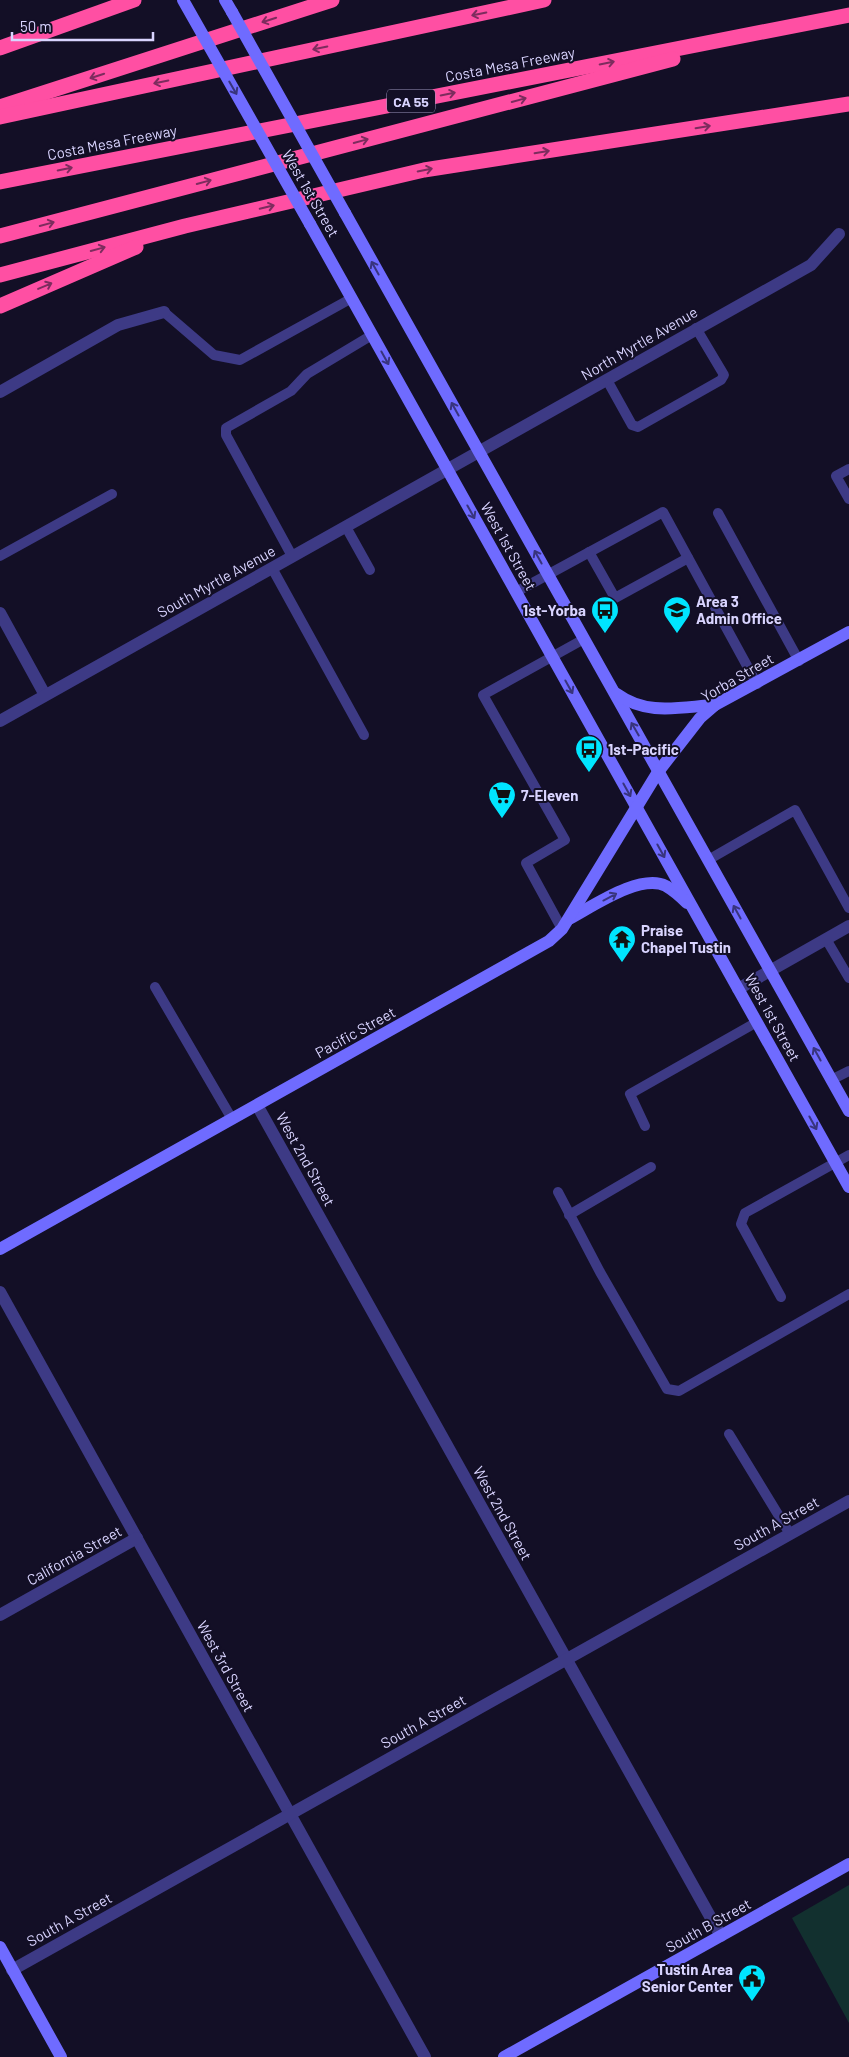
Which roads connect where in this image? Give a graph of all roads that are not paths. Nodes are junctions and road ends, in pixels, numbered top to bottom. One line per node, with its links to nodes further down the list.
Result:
1 (134, 0): 8 (highway)
2 (183, 0): 17 (main road, West 1st Street, one-way to 17, bridge)
3 (225, 0): 24 (main road, West 1st Street, one-way to 3, bridge)
4 (332, 0): 10 (highway, one-way to 10)
5 (544, 0): 11 (highway, one-way to 11)
6 (849, 15): 7 (highway, Costa Mesa Freeway / CA 55)
7 (823, 21): 12 (highway, Costa Mesa Freeway / CA 55, one-way to 7); 15 (highway, one-way to 7)
8 (0, 48)
9 (849, 104): 13 (highway, one-way to 9)
10 (0, 107)
11 (0, 117)
12 (0, 182)
13 (185, 226): 16 (highway, one-way to 13); 18 (highway, one-way to 13)
14 (839, 234): 20 (street, North Myrtle Avenue)
15 (0, 236)
16 (0, 276)
17 (352, 298): 19 (lane); 21 (main road, West 1st Street)
18 (0, 306)
19 (164, 312): 23 (street)
20 (696, 328): 22 (street, North Myrtle Avenue); 22 (lane)
21 (372, 335): 26 (main road, West 1st Street, one-way to 26); 33 (lane)
22 (608, 380): 24 (street, North Myrtle Avenue)
23 (0, 392)
24 (479, 452): 26 (street, North Myrtle Avenue); 37 (main road, West 1st Street, one-way to 24)
25 (849, 469): 28 (lane)
26 (447, 470): 30 (street, South Myrtle Avenue); 38 (main road, West 1st Street, one-way to 38)
27 (112, 494): 32 (lane)
28 (849, 499)
29 (718, 513): 43 (lane)
30 (346, 526): 33 (street, South Myrtle Avenue); 36 (lane)
31 (589, 552): 34 (lane); 34 (lane); 37 (lane)
32 (0, 556)
33 (292, 556): 35 (street, South Myrtle Avenue)
34 (688, 558): 44 (lane)
35 (272, 568): 46 (street, South Myrtle Avenue); 49 (lane)
36 (370, 570)
37 (548, 575): 38 (lane); 41 (main road, West 1st Street)
38 (516, 592): 42 (main road, West 1st Street)
39 (0, 613): 46 (street)
40 (849, 632): 43 (main road, Yorba Street)
41 (584, 639): 42 (lane); 45 (main road, West 1st Street)
42 (552, 657): 51 (main road, West 1st Street, one-way to 51); 55 (lane)
43 (800, 661): 44 (main road, Yorba Street)
44 (757, 684): 47 (main road, Yorba Street)
45 (614, 692): 47 (main road); 50 (main road, West 1st Street, one-way to 45)
46 (45, 695): 48 (street, South Myrtle Avenue)
47 (715, 705): 50 (main road, Yorba Street)
48 (0, 721)
49 (364, 735)
50 (658, 772): 51 (main road, Pacific Street); 52 (main road, West 1st Street)
51 (637, 808): 54 (main road, West 1st Street, one-way to 54); 55 (main road, Pacific Street)
52 (708, 860): 53 (lane); 58 (main road, West 1st Street, one-way to 52)
53 (849, 908)
54 (694, 910): 55 (main road, one-way to 54); 61 (main road, West 1st Street)
55 (565, 925): 65 (main road, Pacific Street)
56 (849, 926): 57 (street)
57 (826, 939): 58 (street); 59 (lane)
58 (770, 971): 61 (street); 64 (main road, West 1st Street, one-way to 58)
59 (849, 978)
60 (155, 987): 67 (lane)
61 (738, 989): 62 (main road, West 1st Street)
62 (757, 1022): 68 (lane); 70 (main road, West 1st Street, one-way to 70)
63 (849, 1071): 64 (lane)
64 (832, 1080): 66 (main road, West 1st Street)
65 (257, 1105): 67 (main road, Pacific Street); 84 (street, West 2nd Street)
66 (849, 1111)
67 (232, 1120): 75 (main road, Pacific Street)
68 (645, 1126)
69 (849, 1156): 70 (lane)
70 (835, 1162): 72 (main road, West 1st Street); 78 (lane)
71 (651, 1167): 74 (lane)
72 (849, 1187)
73 (558, 1192): 74 (lane)
74 (569, 1215): 77 (lane)
75 (0, 1249)
76 (0, 1292): 82 (street, West 3rd Street)
77 (849, 1294)
78 (781, 1297)
79 (729, 1434): 81 (lane)
80 (849, 1501): 81 (street, South A Street)
81 (790, 1534): 84 (street, South A Street)
82 (137, 1538): 83 (street, California Street); 85 (street, West 3rd Street)
83 (0, 1614)
84 (566, 1659): 85 (street, South A Street); 87 (street, West 2nd Street)
85 (290, 1814): 89 (street, South A Street); 91 (street, West 3rd Street)
86 (849, 1864): 87 (main road, South B Street)
87 (721, 1936): 92 (main road, South B Street)
88 (0, 1947): 89 (main road)
89 (12, 1970): 90 (main road)
90 (61, 2057)
91 (424, 2057)
92 (504, 2057)

